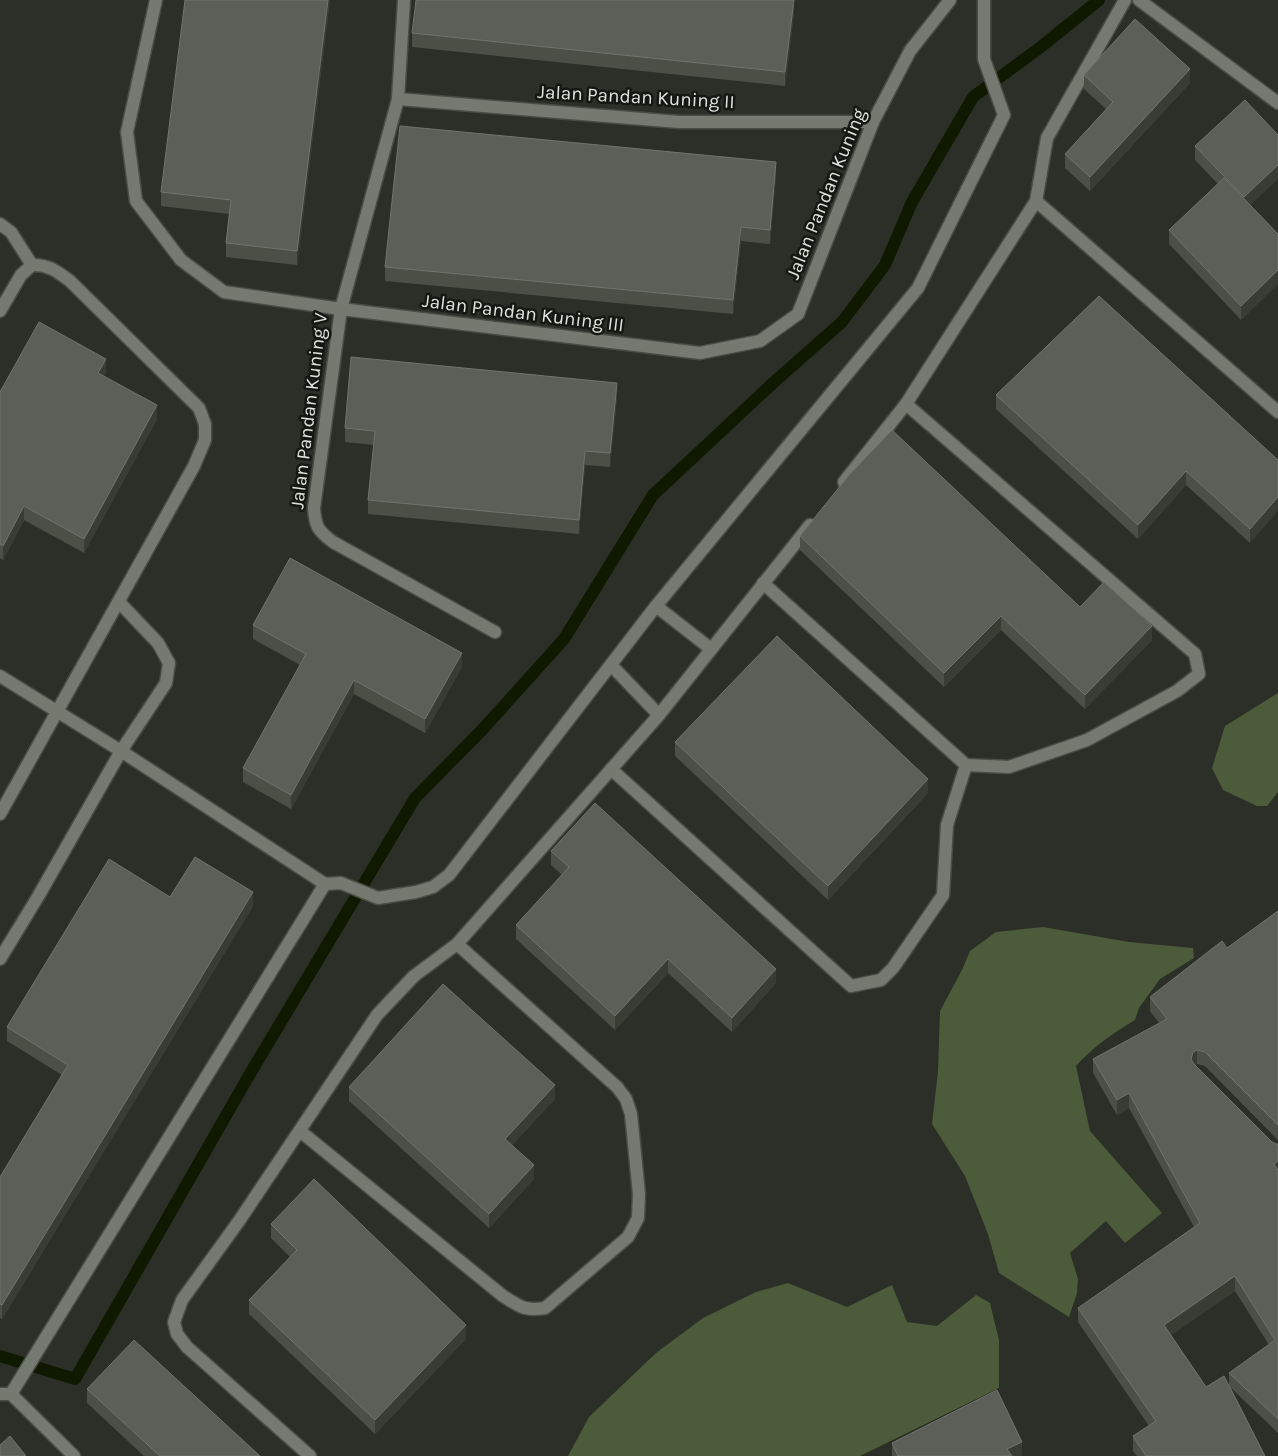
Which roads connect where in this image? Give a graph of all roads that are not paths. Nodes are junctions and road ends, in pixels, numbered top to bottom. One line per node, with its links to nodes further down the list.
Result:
1 (156, 0): 13 (street, Jalan Pandan Kuning III)
2 (404, 0): 7 (street, Jalan Pandan Kuning V)
3 (950, 0): 9 (street, Jalan Pandan Kuning)
4 (984, 0): 22 (street)
5 (1124, 0): 10 (street)
6 (1138, 0): 8 (street)
7 (398, 99): 9 (street, Jalan Pandan Kuning II); 13 (street, Jalan Pandan Kuning V)
8 (1278, 103)
9 (873, 122): 15 (street, Jalan Pandan Kuning)
10 (1036, 201): 16 (street); 17 (street)
11 (0, 224): 12 (street)
12 (32, 265): 14 (street); 21 (street)
13 (340, 309): 15 (street, Jalan Pandan Kuning III); 23 (street, Jalan Pandan Kuning V)
14 (0, 311)
15 (700, 353)
16 (906, 404): 18 (street); 30 (street)
17 (1278, 412)
18 (838, 490)
19 (819, 513): 20 (street)
20 (763, 583): 24 (street); 30 (street)
21 (119, 602): 27 (street); 29 (street)
22 (656, 606): 24 (street); 25 (street)
23 (495, 632)
24 (711, 649): 28 (street)
25 (611, 665): 28 (street); 33 (street)
26 (0, 676): 27 (street)
27 (58, 712): 29 (street); 32 (street)
28 (659, 715): 31 (street)
29 (122, 751): 33 (street); 35 (street)
30 (966, 765): 31 (street)
31 (611, 769): 34 (street)
32 (0, 814)
33 (325, 884): 37 (street)
34 (457, 944): 36 (street); 36 (street)
35 (0, 959)
36 (300, 1131): 39 (street)
37 (6, 1394): 38 (street)
38 (74, 1456)
39 (310, 1456)

